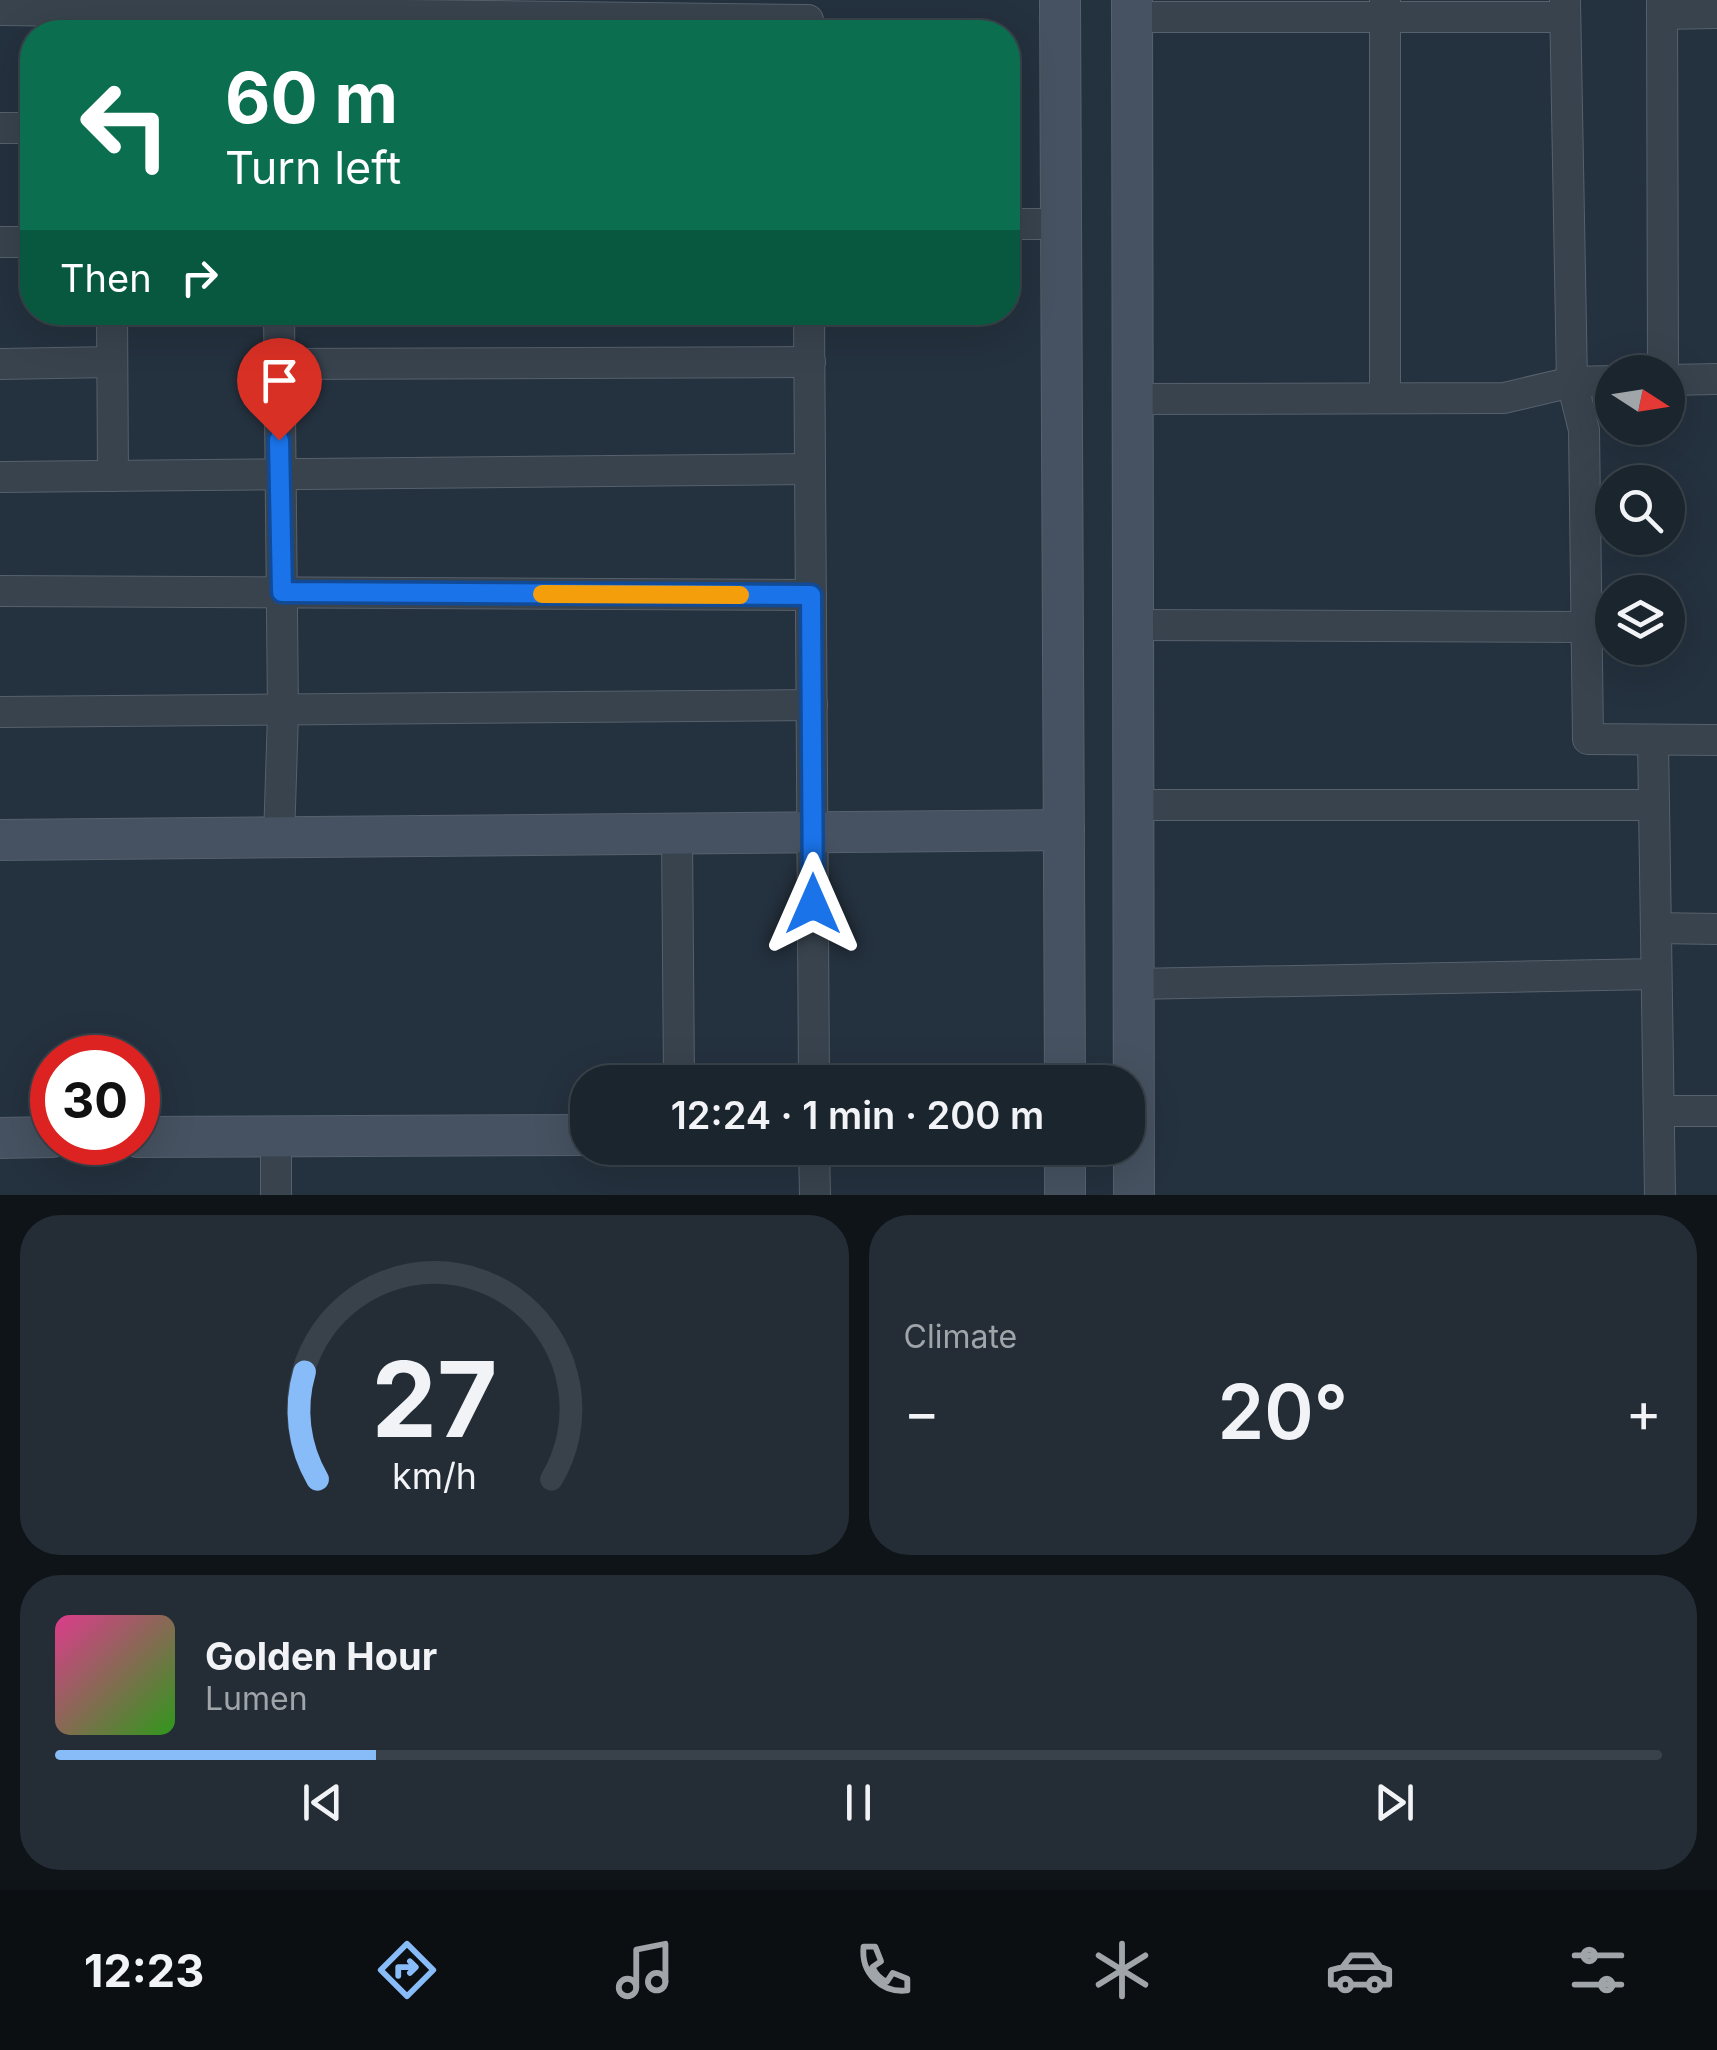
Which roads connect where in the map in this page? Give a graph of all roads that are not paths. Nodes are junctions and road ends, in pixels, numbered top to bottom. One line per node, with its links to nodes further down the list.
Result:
1 (1060, 0): 11 (main road)
2 (1662, 7): 7 (street); 15 (street)
3 (1132, 8): 4 (street); 25 (main road)
4 (1385, 8): 5 (street); 24 (street)
5 (1565, 9): 23 (street)
6 (0, 10): 8 (street)
7 (1717, 13)
8 (278, 15): 9 (street)
9 (808, 17)
10 (1020, 224): 11 (street)
11 (1061, 224): 42 (main road)
12 (112, 325): 16 (street)
13 (279, 325): 19 (street)
14 (810, 325): 17 (street)
15 (1663, 355)
16 (112, 362): 18 (street); 27 (street)
17 (810, 362): 19 (street); 26 (street)
18 (0, 364)
19 (278, 364): 29 (street)
20 (1717, 379): 21 (street)
21 (1685, 380)
22 (1595, 381): 23 (street)
23 (1572, 382): 24 (street); 34 (street)
24 (1385, 398): 25 (street)
25 (1132, 399): 33 (main road)
26 (810, 468): 29 (street); 32 (street)
27 (113, 476): 28 (street); 29 (street)
28 (0, 478)
29 (279, 478): 31 (street)
30 (0, 591): 31 (street)
31 (282, 592): 32 (street); 37 (street)
32 (811, 595): 35 (street)
33 (1133, 625): 34 (street); 40 (main road)
34 (1587, 627): 38 (street)
35 (812, 705): 37 (street); 43 (street)
36 (0, 712): 37 (street)
37 (283, 712): 45 (street)
38 (1652, 740): 39 (street); 41 (street)
39 (1717, 740)
40 (1134, 805): 41 (street); 50 (main road)
41 (1654, 805): 47 (street)
42 (1064, 830): 43 (main road); 53 (main road)
43 (813, 832): 44 (main road); 52 (street)
44 (677, 834): 45 (main road); 51 (street)
45 (279, 839): 46 (main road)
46 (0, 840)
47 (1656, 928): 48 (street); 49 (street)
48 (1717, 929)
49 (1656, 974): 50 (street); 54 (street)
50 (1134, 984): 66 (main road)
51 (679, 1065)
52 (814, 1065)
53 (1065, 1065)
54 (1659, 1111): 55 (street); 67 (street)
55 (1717, 1111)
56 (570, 1135): 58 (main road)
57 (160, 1136): 58 (main road)
58 (276, 1136): 63 (street)
59 (30, 1137): 60 (main road)
60 (0, 1138)
61 (814, 1165): 64 (street)
62 (1065, 1165): 65 (main road)
63 (276, 1195)
64 (815, 1195)
65 (1065, 1195)
66 (1134, 1195)
67 (1660, 1195)

